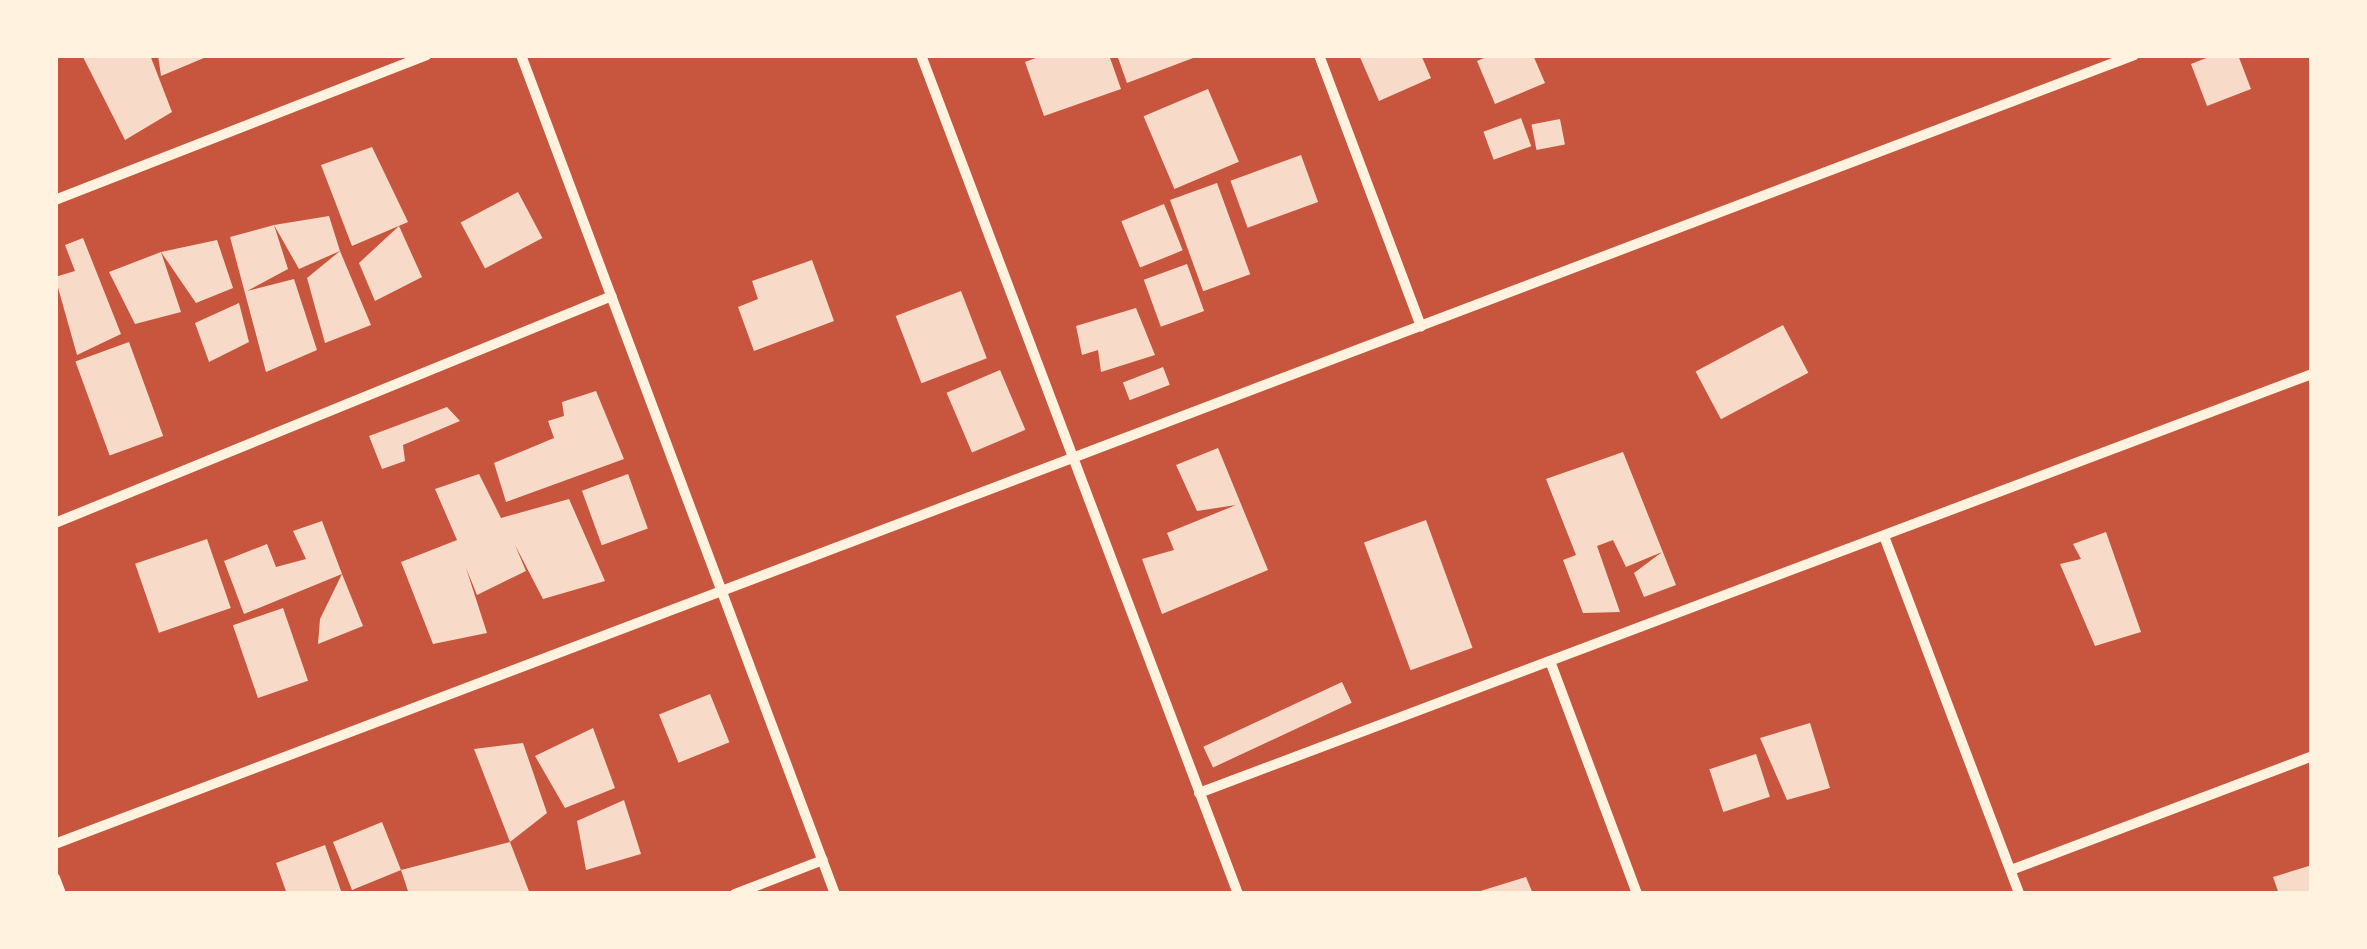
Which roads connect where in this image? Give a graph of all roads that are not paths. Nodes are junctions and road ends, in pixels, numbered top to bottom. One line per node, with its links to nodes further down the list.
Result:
1 (427, 55): 6 (street)
2 (521, 55): 7 (street)
3 (921, 55): 10 (street)
4 (1319, 55): 8 (street)
5 (2134, 55): 8 (street)
6 (55, 200)
7 (612, 296): 11 (street); 13 (street)
8 (1421, 326): 10 (street)
9 (2312, 374): 12 (street)
10 (1073, 458): 13 (street); 16 (street)
11 (55, 523)
12 (1884, 536): 14 (street); 19 (street)
13 (722, 591): 17 (street); 18 (street)
14 (1550, 661): 16 (street); 25 (street)
15 (2312, 756): 19 (street)
16 (1200, 793): 24 (street)
17 (55, 844)
18 (823, 860): 22 (street); 23 (street)
19 (2010, 870): 26 (street)
20 (55, 878): 21 (street)
21 (61, 894)
22 (735, 894)
23 (836, 894)
24 (1238, 894)
25 (1637, 894)
26 (2020, 894)

